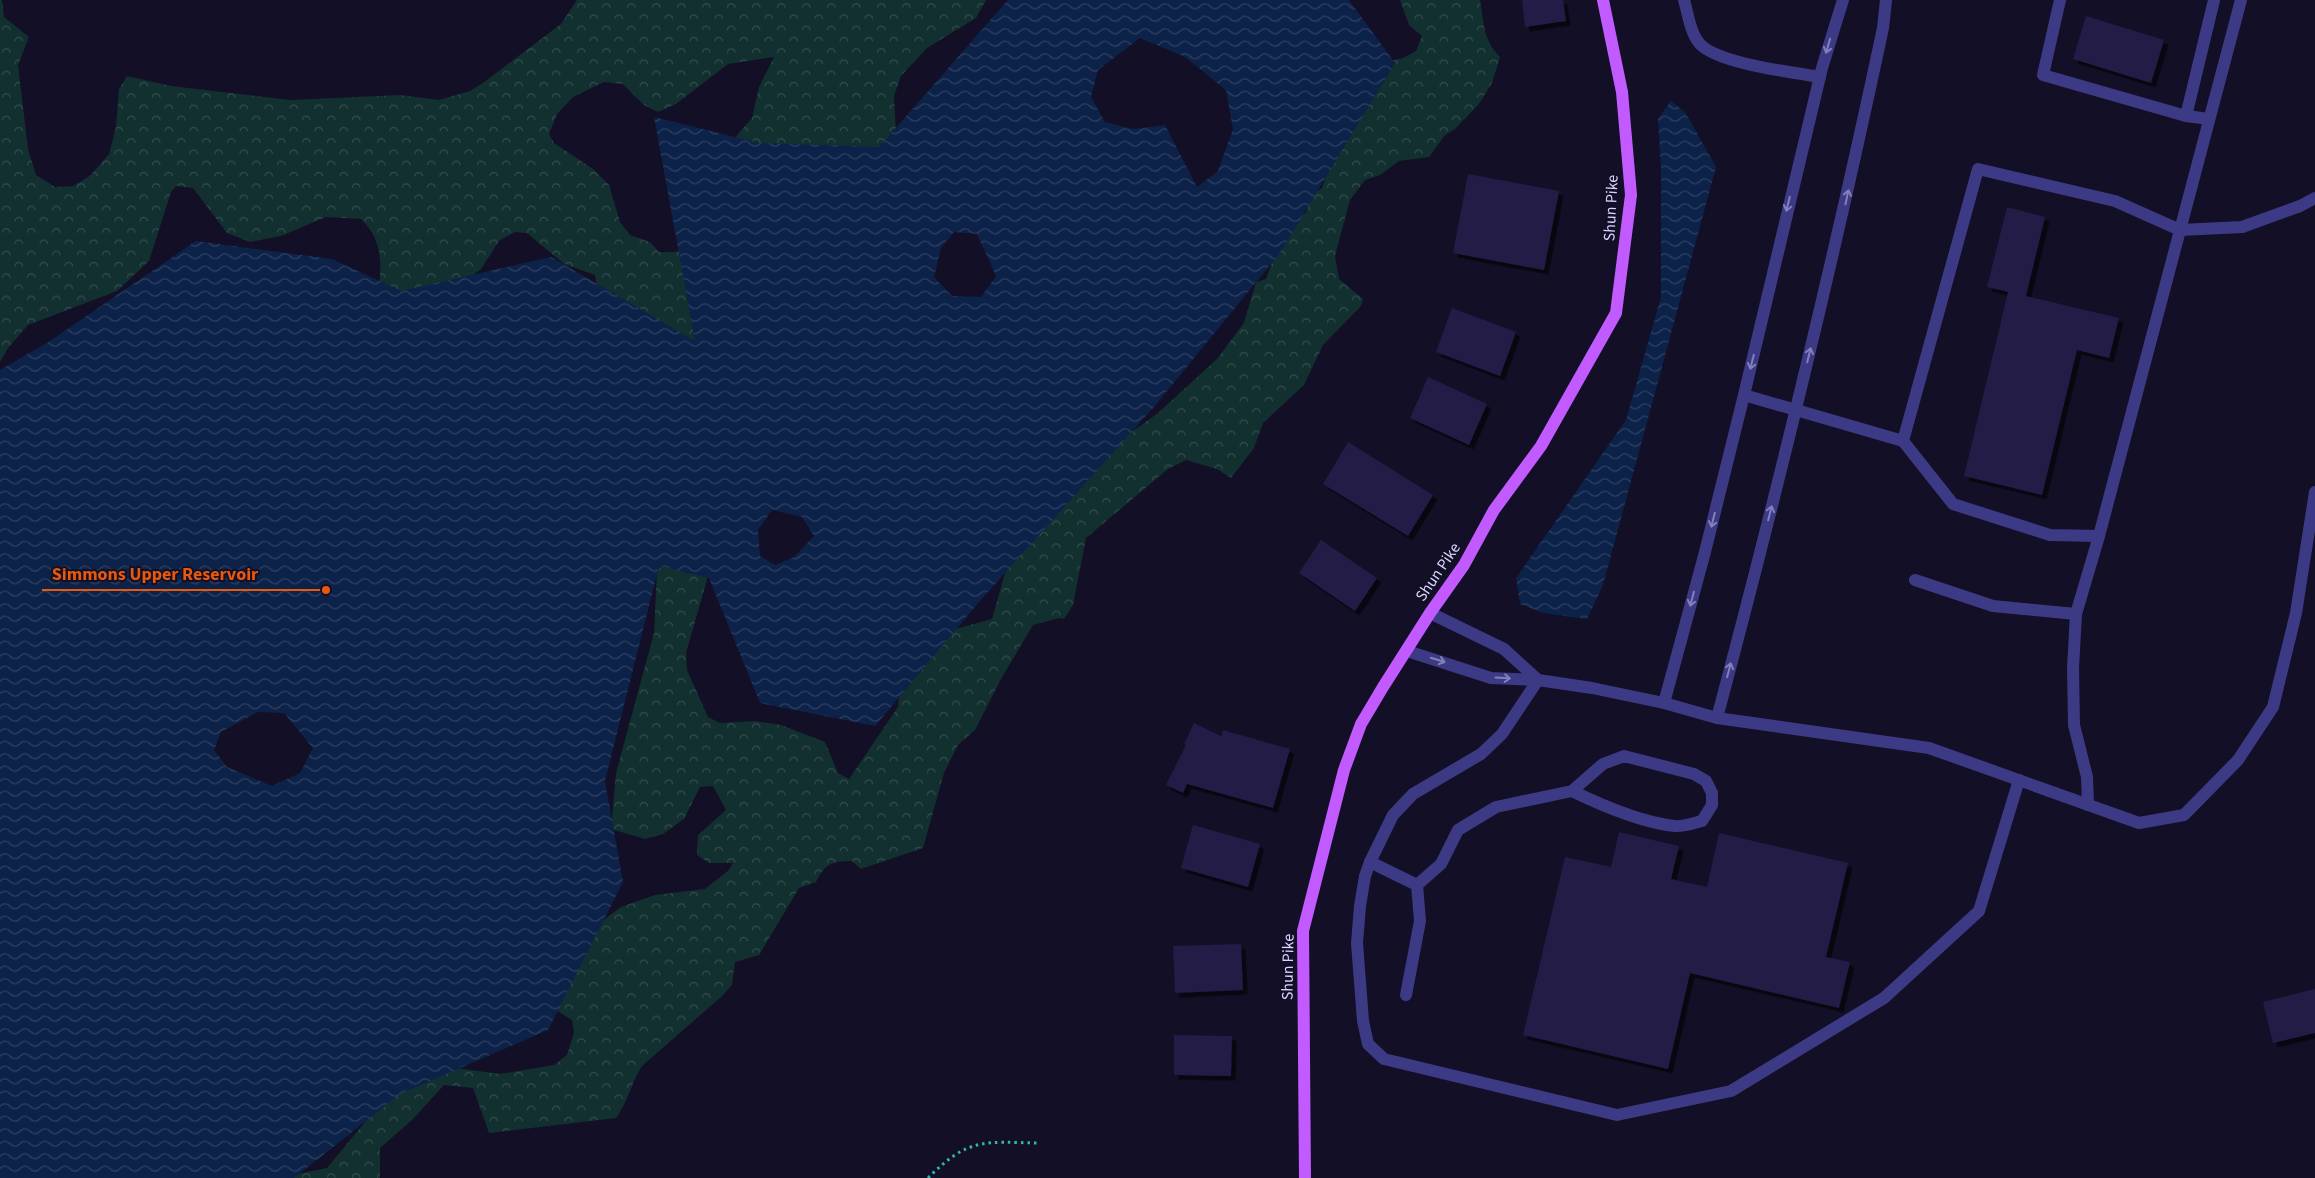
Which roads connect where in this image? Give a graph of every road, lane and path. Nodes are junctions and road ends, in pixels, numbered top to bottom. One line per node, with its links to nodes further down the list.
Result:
1 (1603, 0): 19 (main road, Shun Pike)
2 (1684, 0): 8 (lane)
3 (1843, 0): 8 (lane, one-way to 8)
4 (1886, 0): 14 (lane, one-way to 4)
5 (2060, 0): 9 (lane)
6 (2214, 0): 9 (lane)
7 (2241, 0): 10 (lane)
8 (1820, 77): 13 (lane, one-way to 13)
9 (2186, 116): 10 (lane)
10 (2210, 120): 12 (lane)
11 (2315, 198): 12 (lane)
12 (2180, 230): 15 (lane); 17 (lane)
13 (1744, 395): 14 (lane); 23 (lane, one-way to 23)
14 (1795, 411): 15 (lane); 24 (lane, one-way to 14)
15 (1903, 441): 17 (lane)
16 (2315, 492): 27 (lane)
17 (2099, 536): 20 (lane)
18 (1915, 580): 20 (lane)
19 (1430, 613): 21 (main road, Shun Pike); 22 (lane)
20 (2076, 614): 27 (lane)
21 (1407, 651): 22 (lane, one-way to 22); 33 (main road, Shun Pike)
22 (1538, 680): 23 (lane); 28 (lane)
23 (1664, 702): 24 (lane)
24 (1717, 718): 25 (lane)
25 (2019, 780): 27 (lane); 28 (lane)
26 (1572, 791): 26 (lane); 29 (lane)
27 (2088, 805)
28 (1370, 862): 29 (lane)
29 (1418, 885): 30 (lane)
30 (1406, 995)
31 (1038, 1143): 32 (path)
32 (928, 1178)
33 (1305, 1178)

